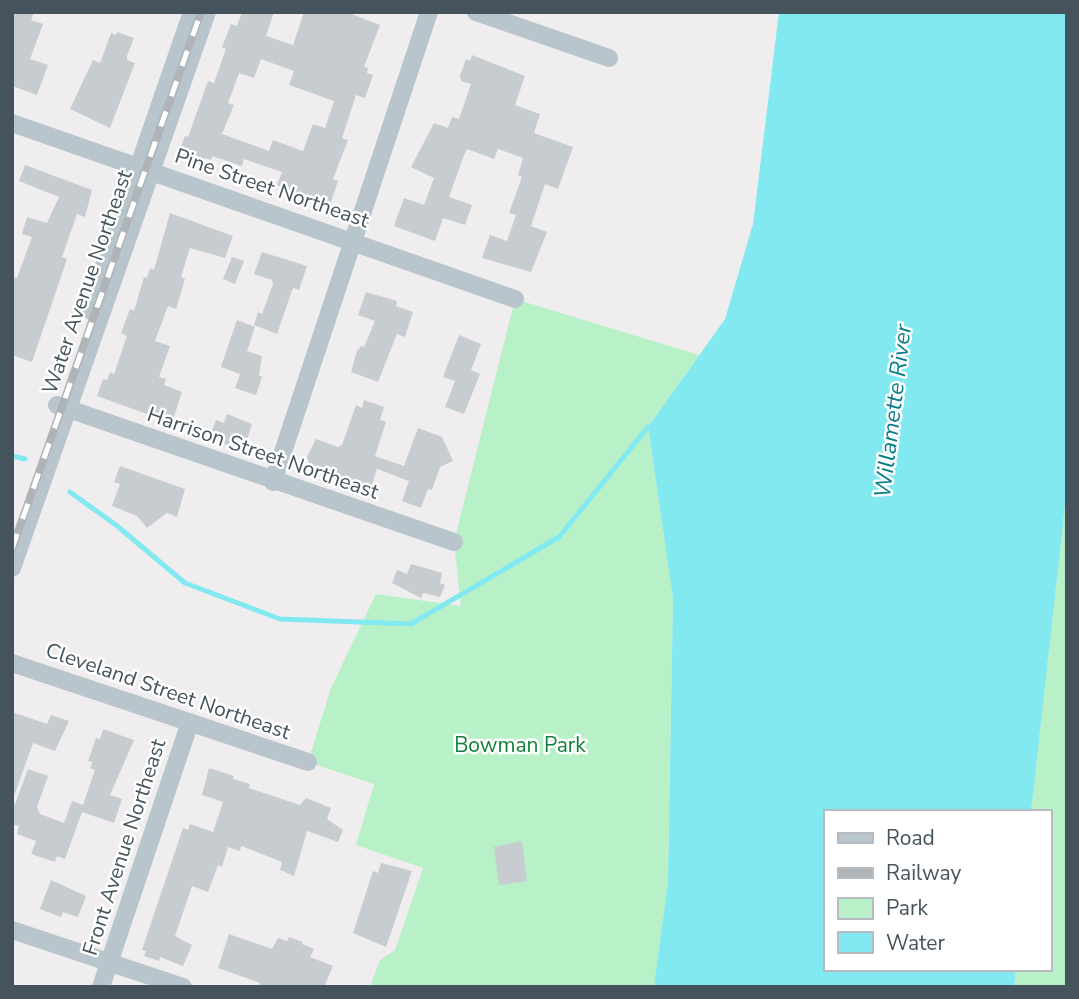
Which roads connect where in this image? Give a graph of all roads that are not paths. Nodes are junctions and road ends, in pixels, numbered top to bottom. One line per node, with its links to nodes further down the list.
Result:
1 (192, 12): 7 (street, Water Avenue Northeast)
2 (207, 12): 7 (street, Water Avenue Northeast)
3 (429, 12): 8 (street)
4 (476, 12): 5 (street)
5 (609, 58)
6 (12, 123): 7 (street, Pine Street Northeast)
7 (144, 167): 8 (street, Pine Street Northeast); 10 (street, Water Avenue Northeast)
8 (353, 240): 9 (street, Pine Street Northeast); 11 (street)
9 (515, 299)
10 (62, 407): 11 (street, Harrison Street Northeast); 12 (street, Water Avenue Northeast); 14 (street, Water Avenue Northeast)
11 (273, 482): 13 (street, Harrison Street Northeast)
12 (12, 531)
13 (454, 542)
14 (12, 568)
15 (12, 663): 16 (street, Cleveland Street Northeast)
16 (190, 722): 17 (street, Cleveland Street Northeast); 19 (street, Front Avenue Northeast)
17 (308, 762)
18 (12, 930): 19 (street)
19 (110, 962): 20 (street, Front Avenue Northeast); 21 (street)
20 (101, 987)
21 (183, 987)

